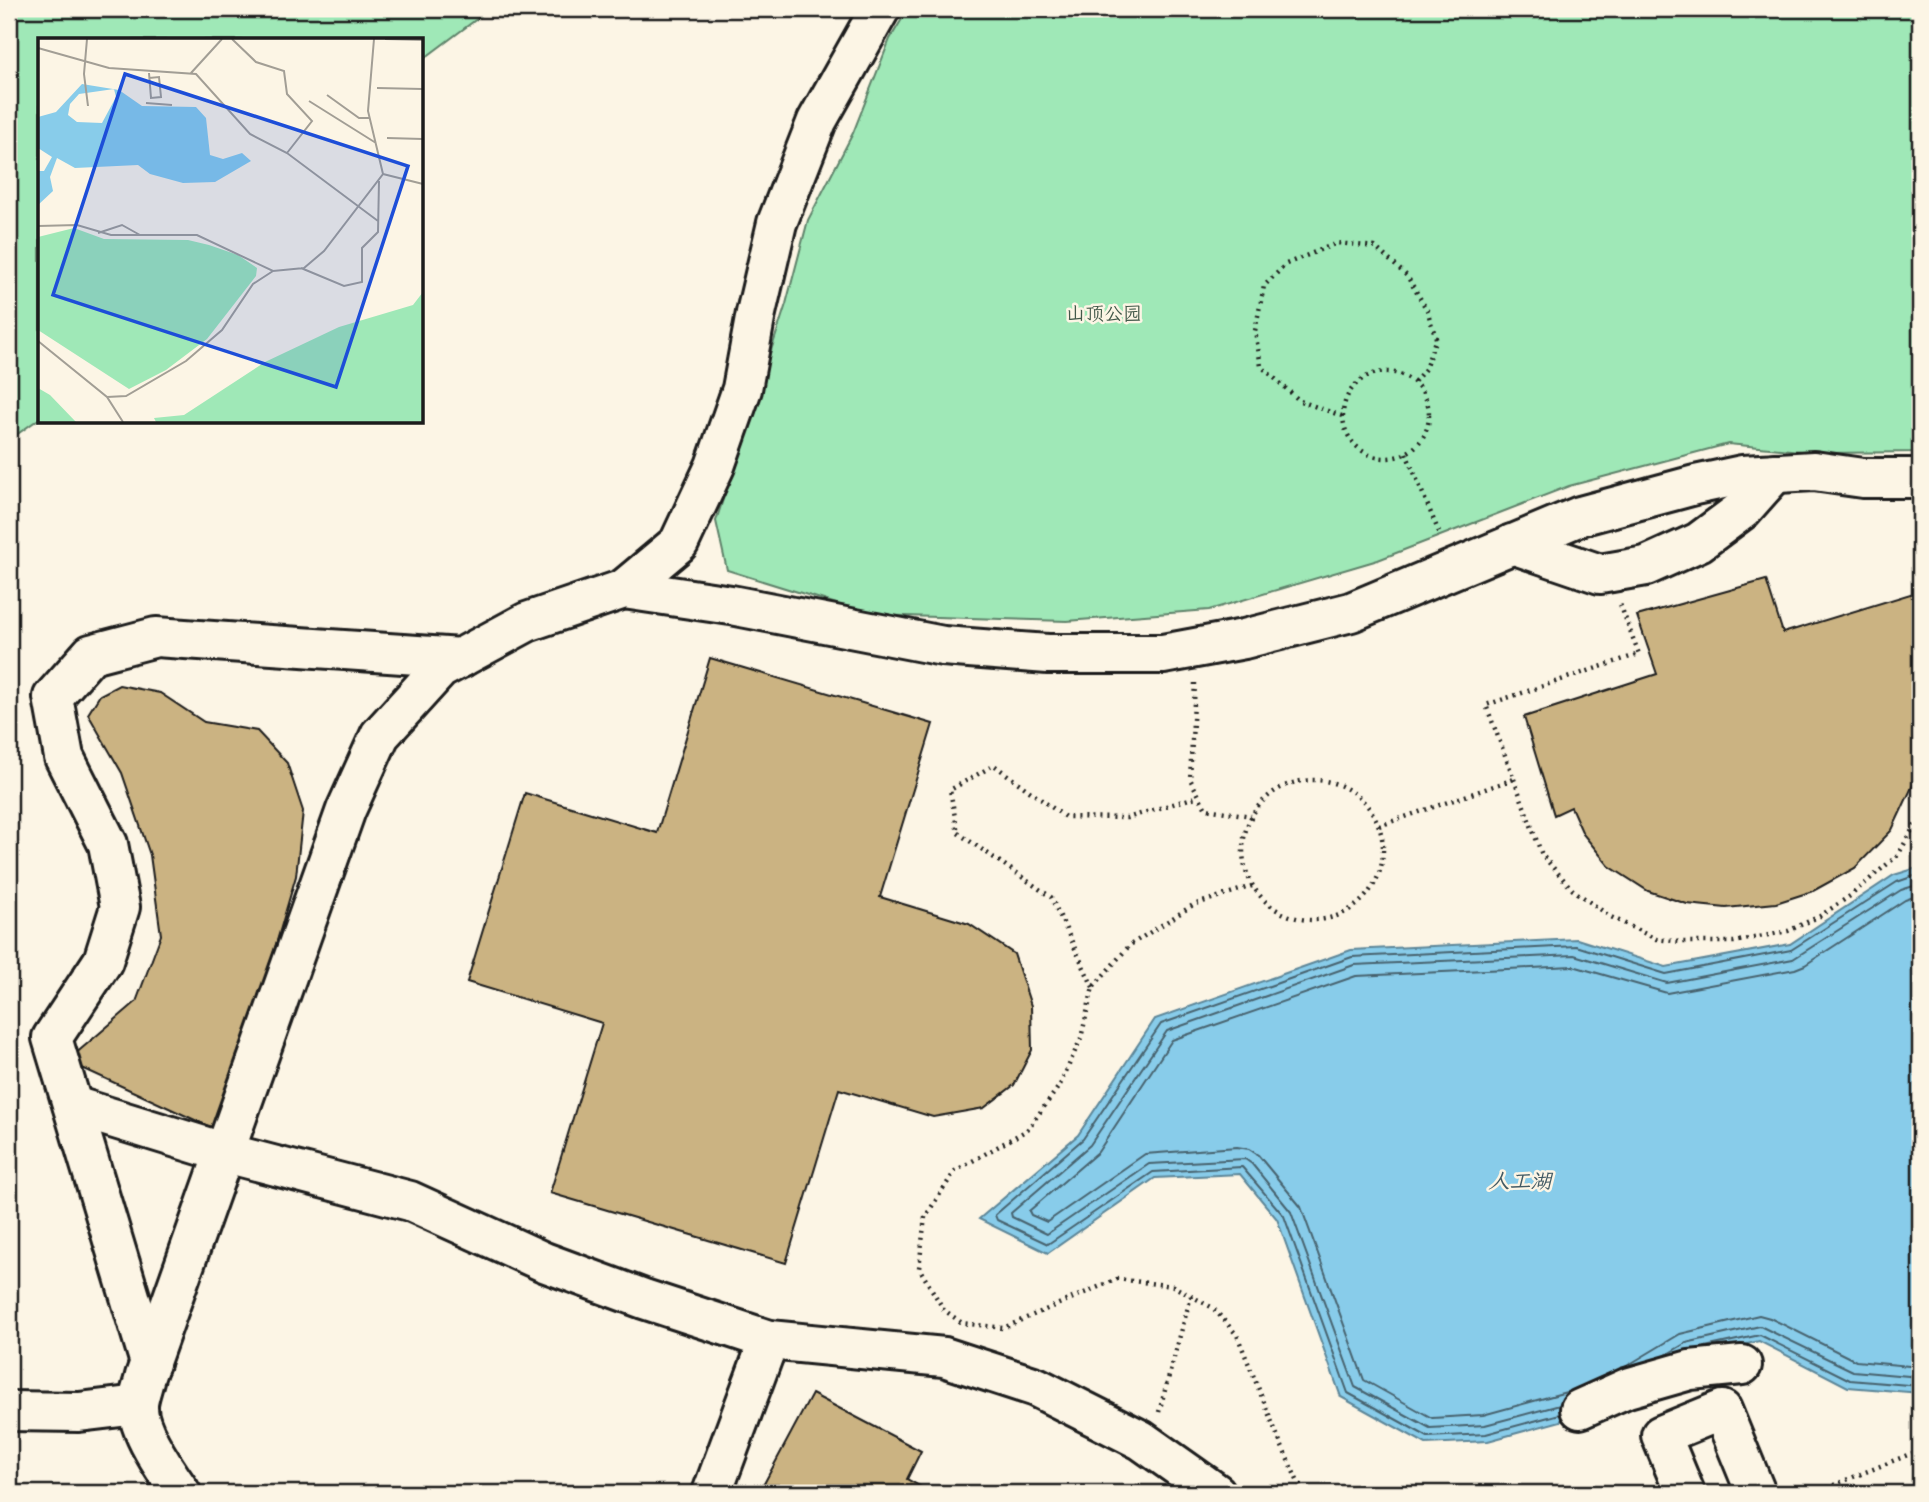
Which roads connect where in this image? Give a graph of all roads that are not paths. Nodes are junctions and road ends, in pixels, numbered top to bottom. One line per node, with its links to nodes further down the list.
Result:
1 (880, 9): 5 (street)
2 (1775, 473): 3 (street); 4 (street); 4 (street)
3 (1920, 478)
4 (1513, 544): 5 (street)
5 (624, 589): 6 (street)
6 (461, 658): 7 (street); 8 (street)
7 (72, 1106): 8 (street); 10 (street)
8 (226, 1153): 9 (street); 10 (street)
9 (769, 1340): 16 (street); 17 (street)
10 (150, 1363): 11 (street)
11 (138, 1405): 13 (street); 15 (street)
12 (1722, 1410): 14 (street); 14 (street); 19 (street)
13 (9, 1411)
14 (1661, 1435): 18 (street)
15 (181, 1493)
16 (712, 1493)
17 (1216, 1493)
18 (1685, 1493)
19 (1756, 1493)

